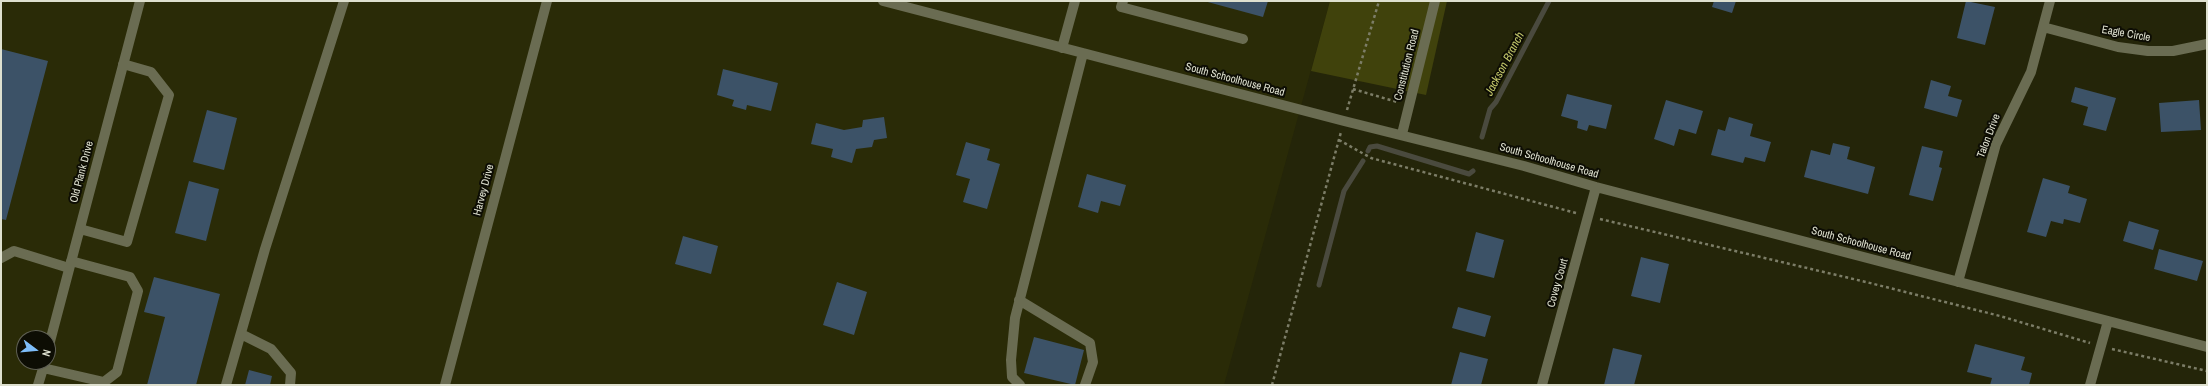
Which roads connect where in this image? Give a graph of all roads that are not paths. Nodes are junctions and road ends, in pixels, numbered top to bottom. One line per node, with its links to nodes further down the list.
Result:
1 (140, 1): 14 (street, Old Plank Drive)
2 (344, 1): 24 (street)
3 (547, 1): 31 (street, Harvey Drive)
4 (883, 1): 12 (street, South Schoolhouse Road)
5 (1075, 1): 12 (street)
6 (1123, 1): 10 (street)
7 (1434, 1): 15 (street, Constitution Road)
8 (2050, 1): 9 (street, Talon Drive)
9 (2043, 27): 11 (street, Eagle Circle); 20 (street, Talon Drive)
10 (1243, 39)
11 (2207, 44)
12 (1062, 48): 13 (street, South Schoolhouse Road)
13 (1083, 53): 15 (street, South Schoolhouse Road); 21 (street)
14 (123, 64): 17 (street, Old Plank Drive); 17 (street)
15 (1402, 134): 16 (street, South Schoolhouse Road)
16 (1596, 187): 20 (street, South Schoolhouse Road); 34 (street, Covey Court)
17 (80, 229): 19 (street, Old Plank Drive)
18 (1, 258): 19 (street)
19 (70, 265): 23 (street, Old Plank Drive); 26 (street)
20 (1958, 282): 22 (street, South Schoolhouse Road)
21 (1019, 300): 32 (street); 33 (street)
22 (2108, 321): 25 (street, South Schoolhouse Road); 35 (street)
23 (53, 330)
24 (241, 334): 29 (street); 30 (street)
25 (2207, 347)
26 (56, 368)
27 (42, 370): 28 (street)
28 (38, 385)
29 (226, 385)
30 (290, 385)
31 (445, 385)
32 (1020, 385)
33 (1085, 385)
34 (1542, 385)
35 (2090, 385)

